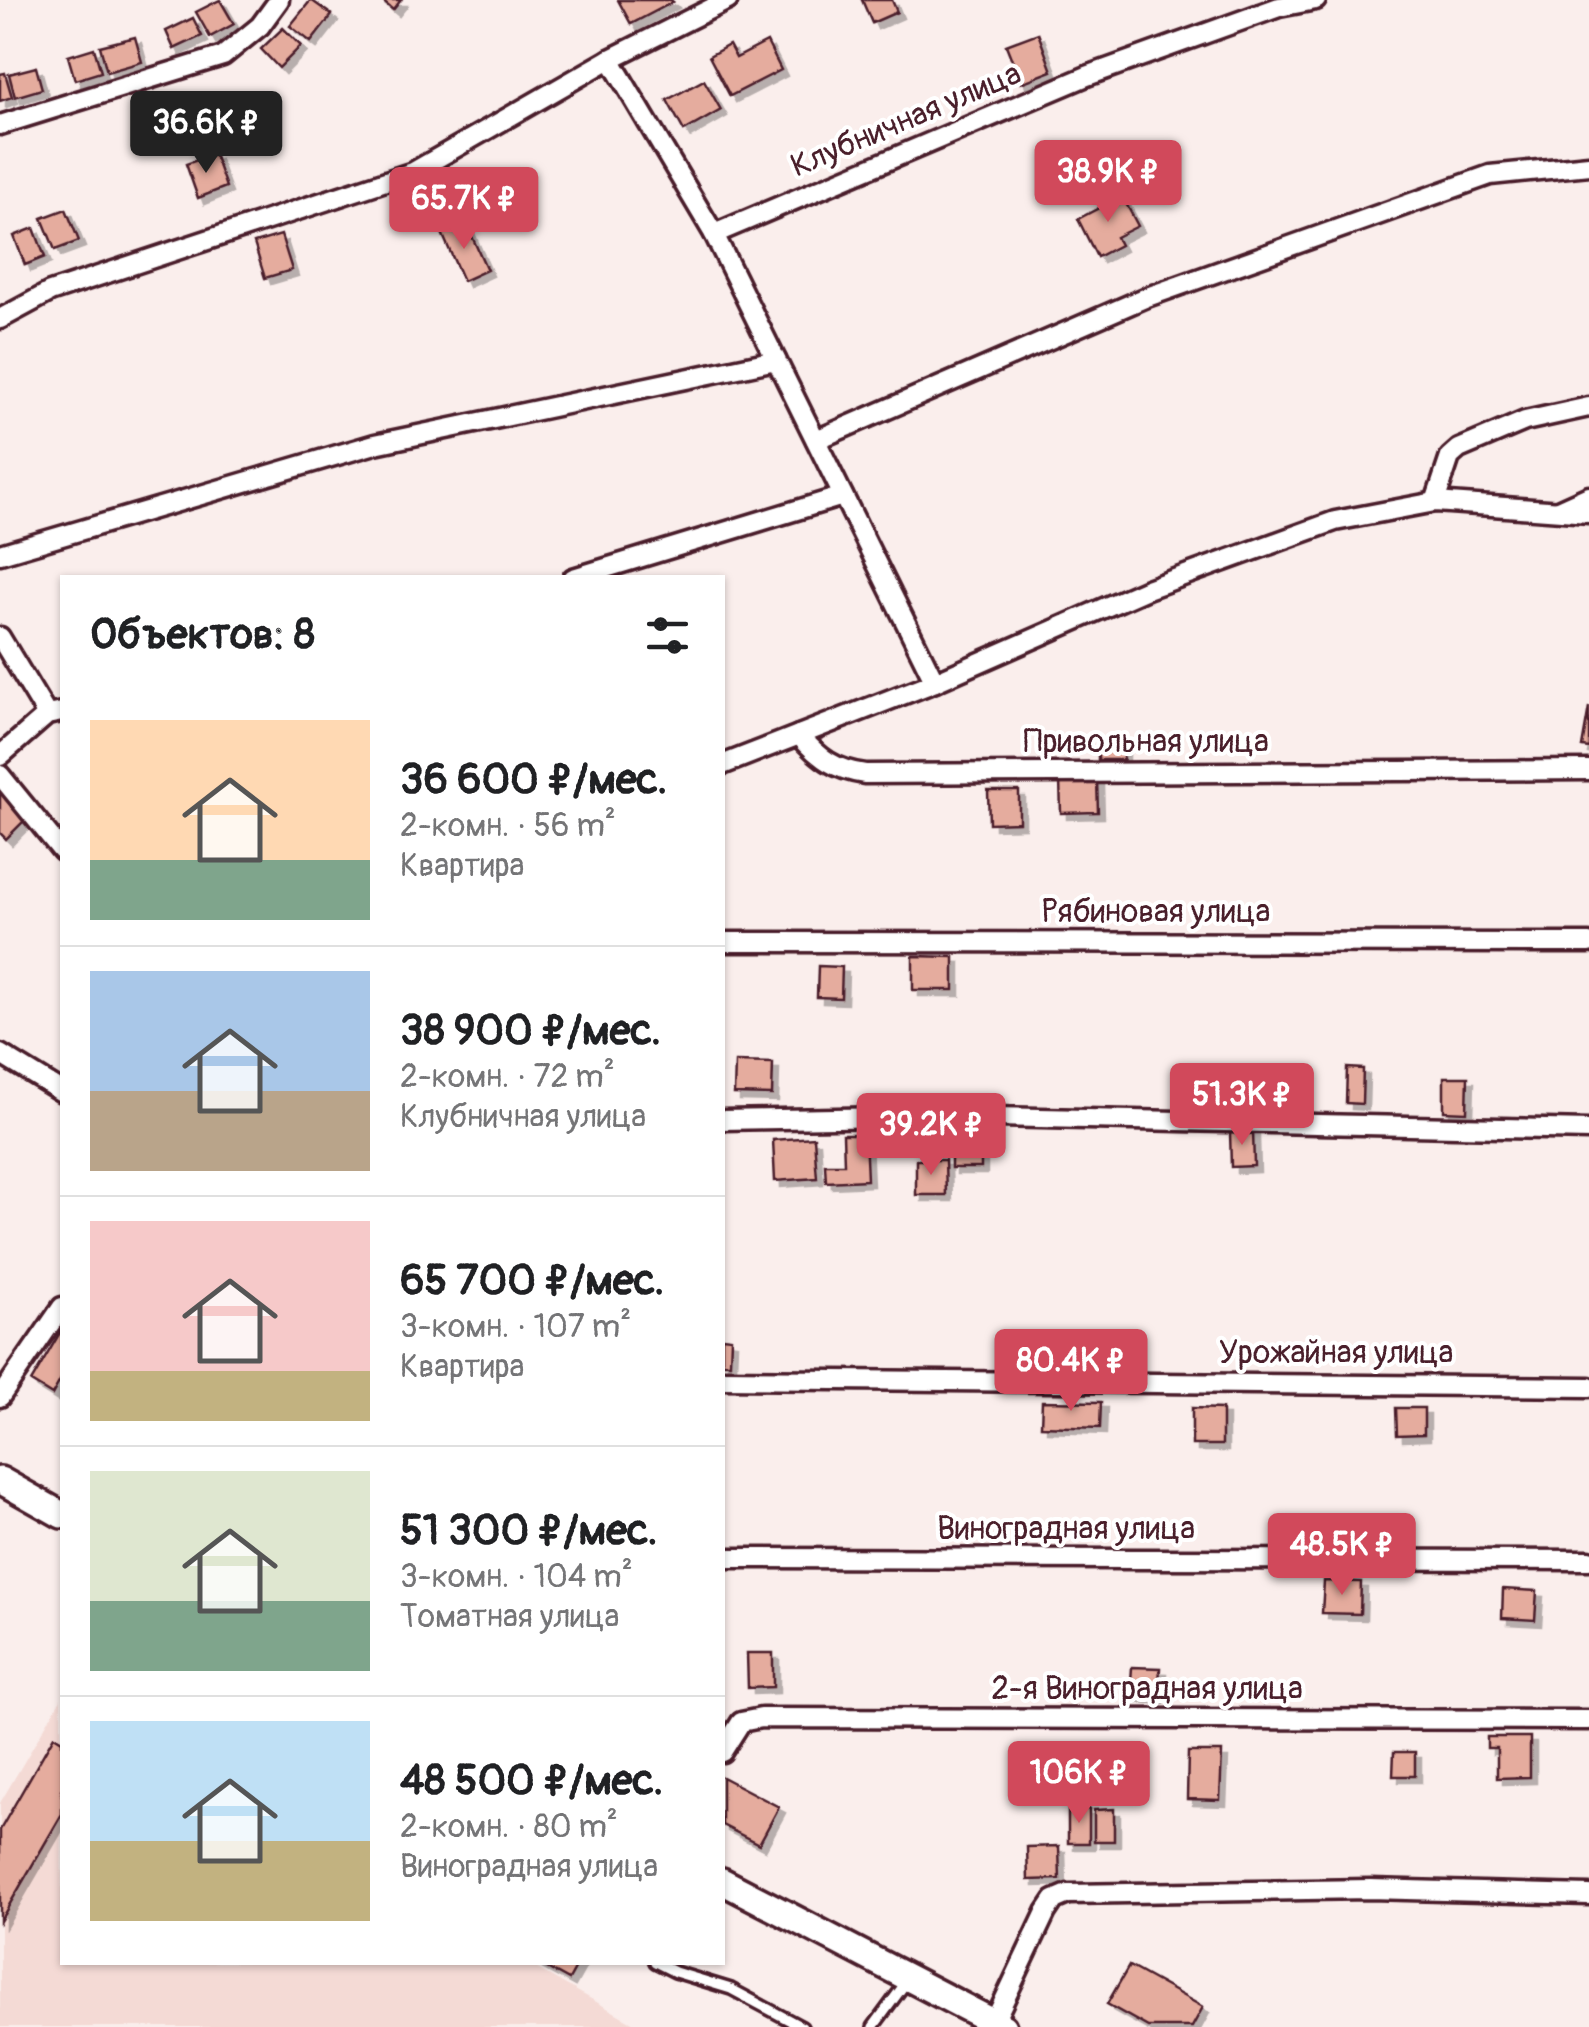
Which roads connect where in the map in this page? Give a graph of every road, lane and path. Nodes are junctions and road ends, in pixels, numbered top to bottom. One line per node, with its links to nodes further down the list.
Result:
1 (279, 0): 6 (street)
2 (728, 0): 4 (street)
3 (1316, 0): 8 (street, Клубничная улица)
4 (706, 5): 5 (street)
5 (610, 59): 8 (street); 9 (street)
6 (0, 125)
7 (1589, 165): 12 (street)
8 (714, 234): 10 (street)
9 (0, 319)
10 (776, 360): 12 (street); 18 (street)
11 (1589, 407): 15 (street)
12 (816, 440): 13 (street)
13 (843, 496): 19 (street); 21 (street)
14 (1589, 496): 16 (street)
15 (1435, 502): 16 (street); 21 (street)
16 (1552, 512): 17 (street)
17 (1589, 513)
18 (0, 554)
19 (583, 575)
20 (0, 637): 22 (street)
21 (935, 682): 23 (street)
22 (54, 714): 24 (street)
23 (799, 735): 25 (street); 26 (street, Привольная улица)
24 (0, 756)
25 (725, 763)
26 (1589, 770)
27 (0, 775): 28 (street)
28 (60, 849)
29 (725, 942): 30 (street, Рябиновая улица)
30 (1589, 943)
31 (0, 1054): 32 (street)
32 (60, 1091)
33 (725, 1120): 34 (street)
34 (1589, 1130)
35 (60, 1310): 38 (street)
36 (725, 1379): 37 (street, Урожайная улица)
37 (1589, 1387)
38 (0, 1397)
39 (0, 1480): 40 (main road)
40 (60, 1515)
41 (725, 1558): 42 (street, Виноградная улица)
42 (1589, 1560)
43 (1589, 1720): 44 (street, 2-я Виноградная улица)
44 (725, 1747)
45 (725, 1883): 48 (main road)
46 (1589, 1894): 49 (street)
47 (661, 1965): 50 (lane)
48 (909, 1978): 49 (main road); 51 (lane)
49 (998, 2024)
50 (802, 2027)
51 (873, 2027)

